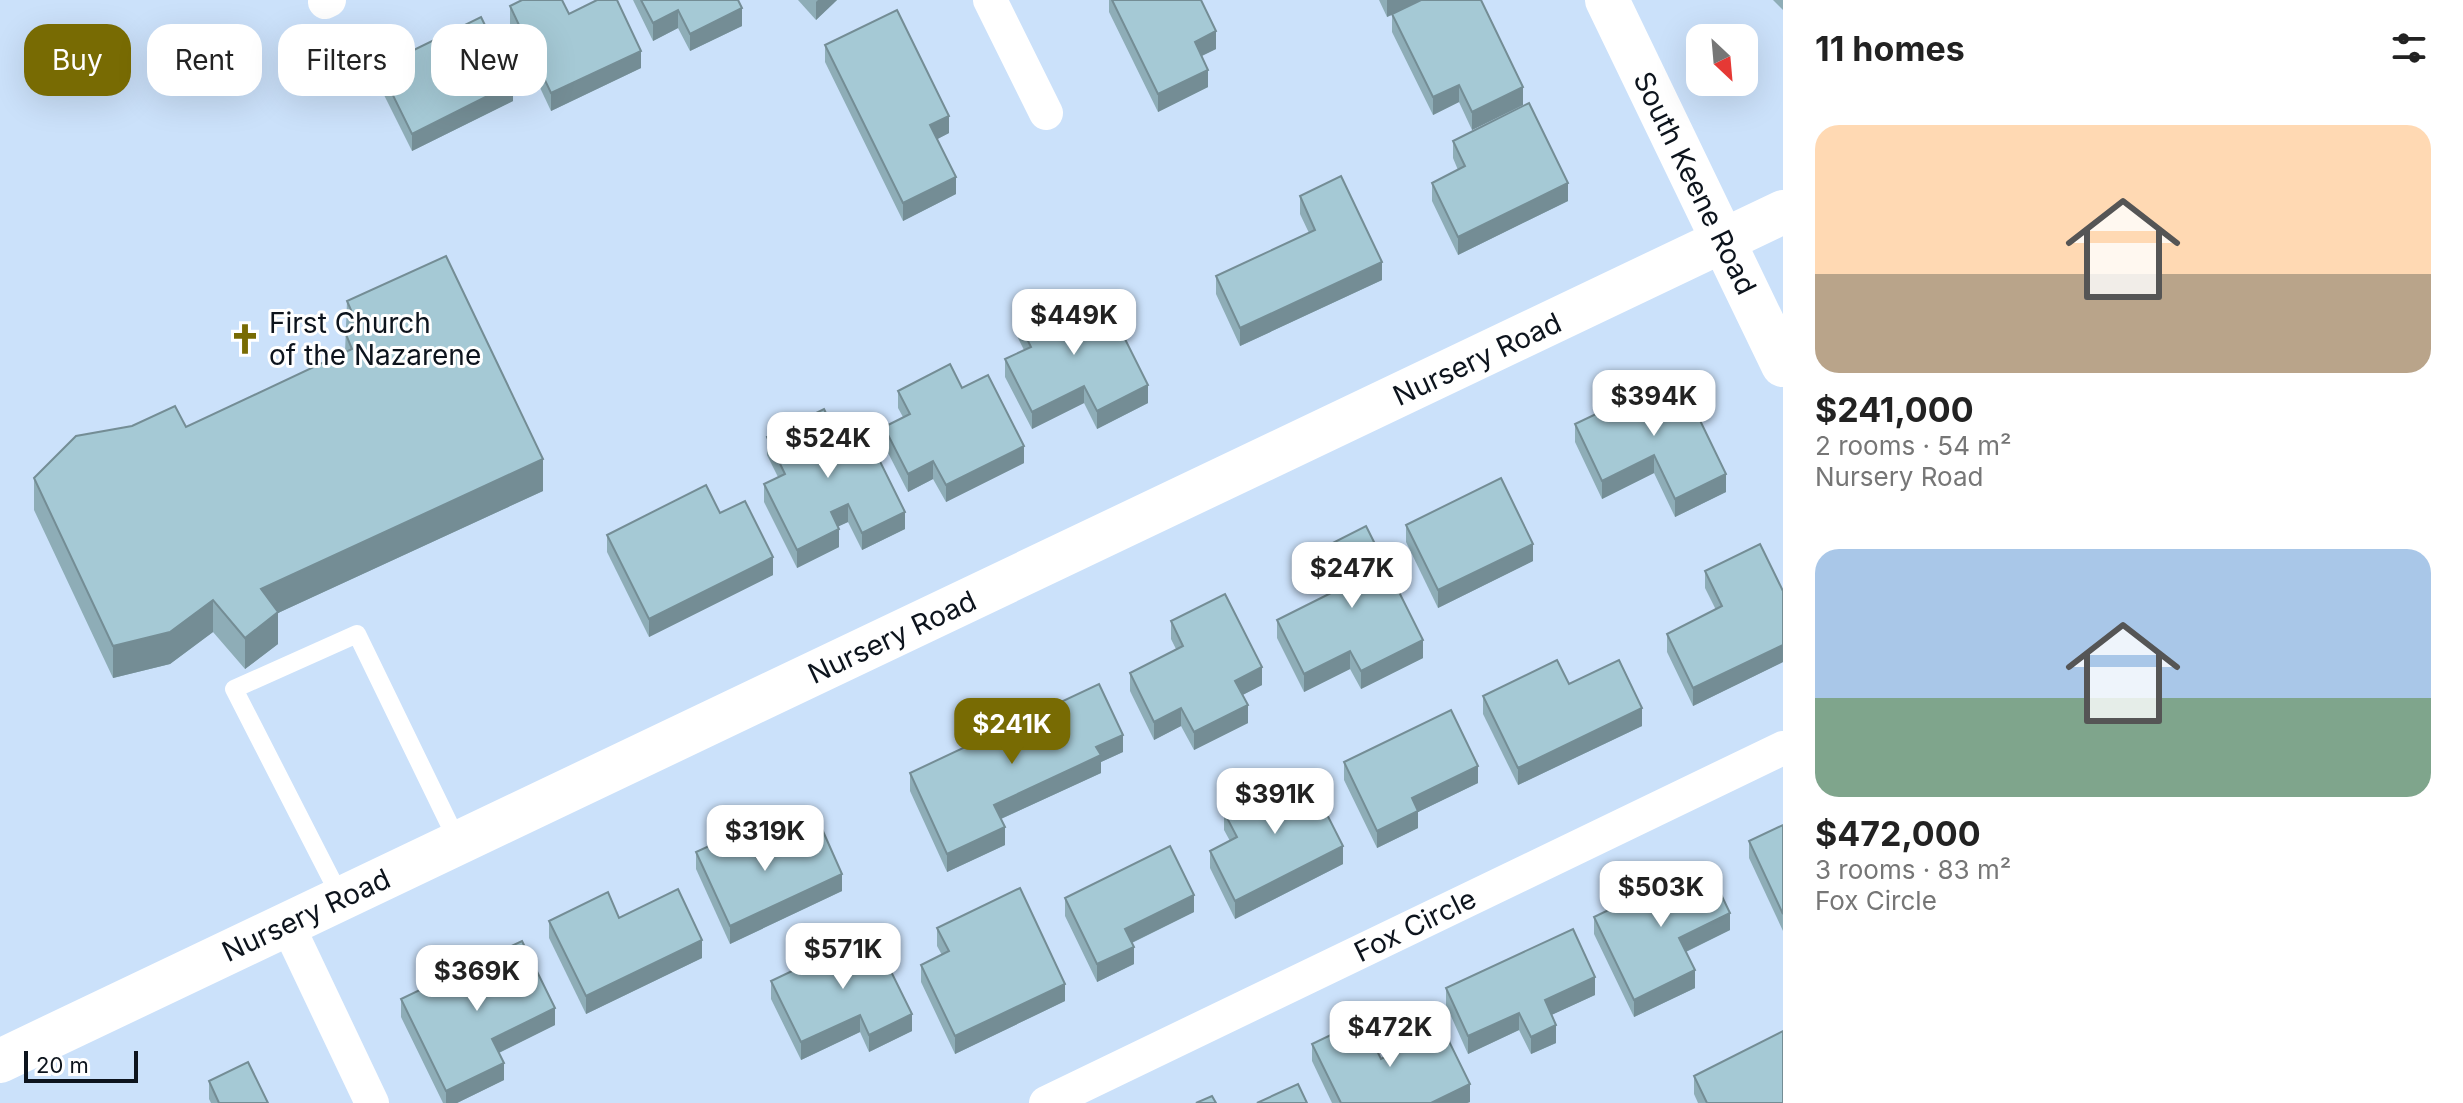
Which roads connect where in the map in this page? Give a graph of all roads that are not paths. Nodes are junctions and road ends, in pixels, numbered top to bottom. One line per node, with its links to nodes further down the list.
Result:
1 (990, 0): 3 (street)
2 (1607, 0): 5 (street, South Keene Road)
3 (1046, 113)
4 (1783, 212): 5 (street, Nursery Road)
5 (1723, 242): 6 (street, South Keene Road); 8 (street, Nursery Road)
6 (1783, 365)
7 (1783, 748): 13 (street, Fox Circle)
8 (458, 842): 9 (street, Nursery Road); 9 (lane)
9 (341, 898): 10 (street, Nursery Road)
10 (287, 924): 11 (street, Nursery Road); 12 (street)
11 (0, 1061)
12 (372, 1103)
13 (1046, 1103)

